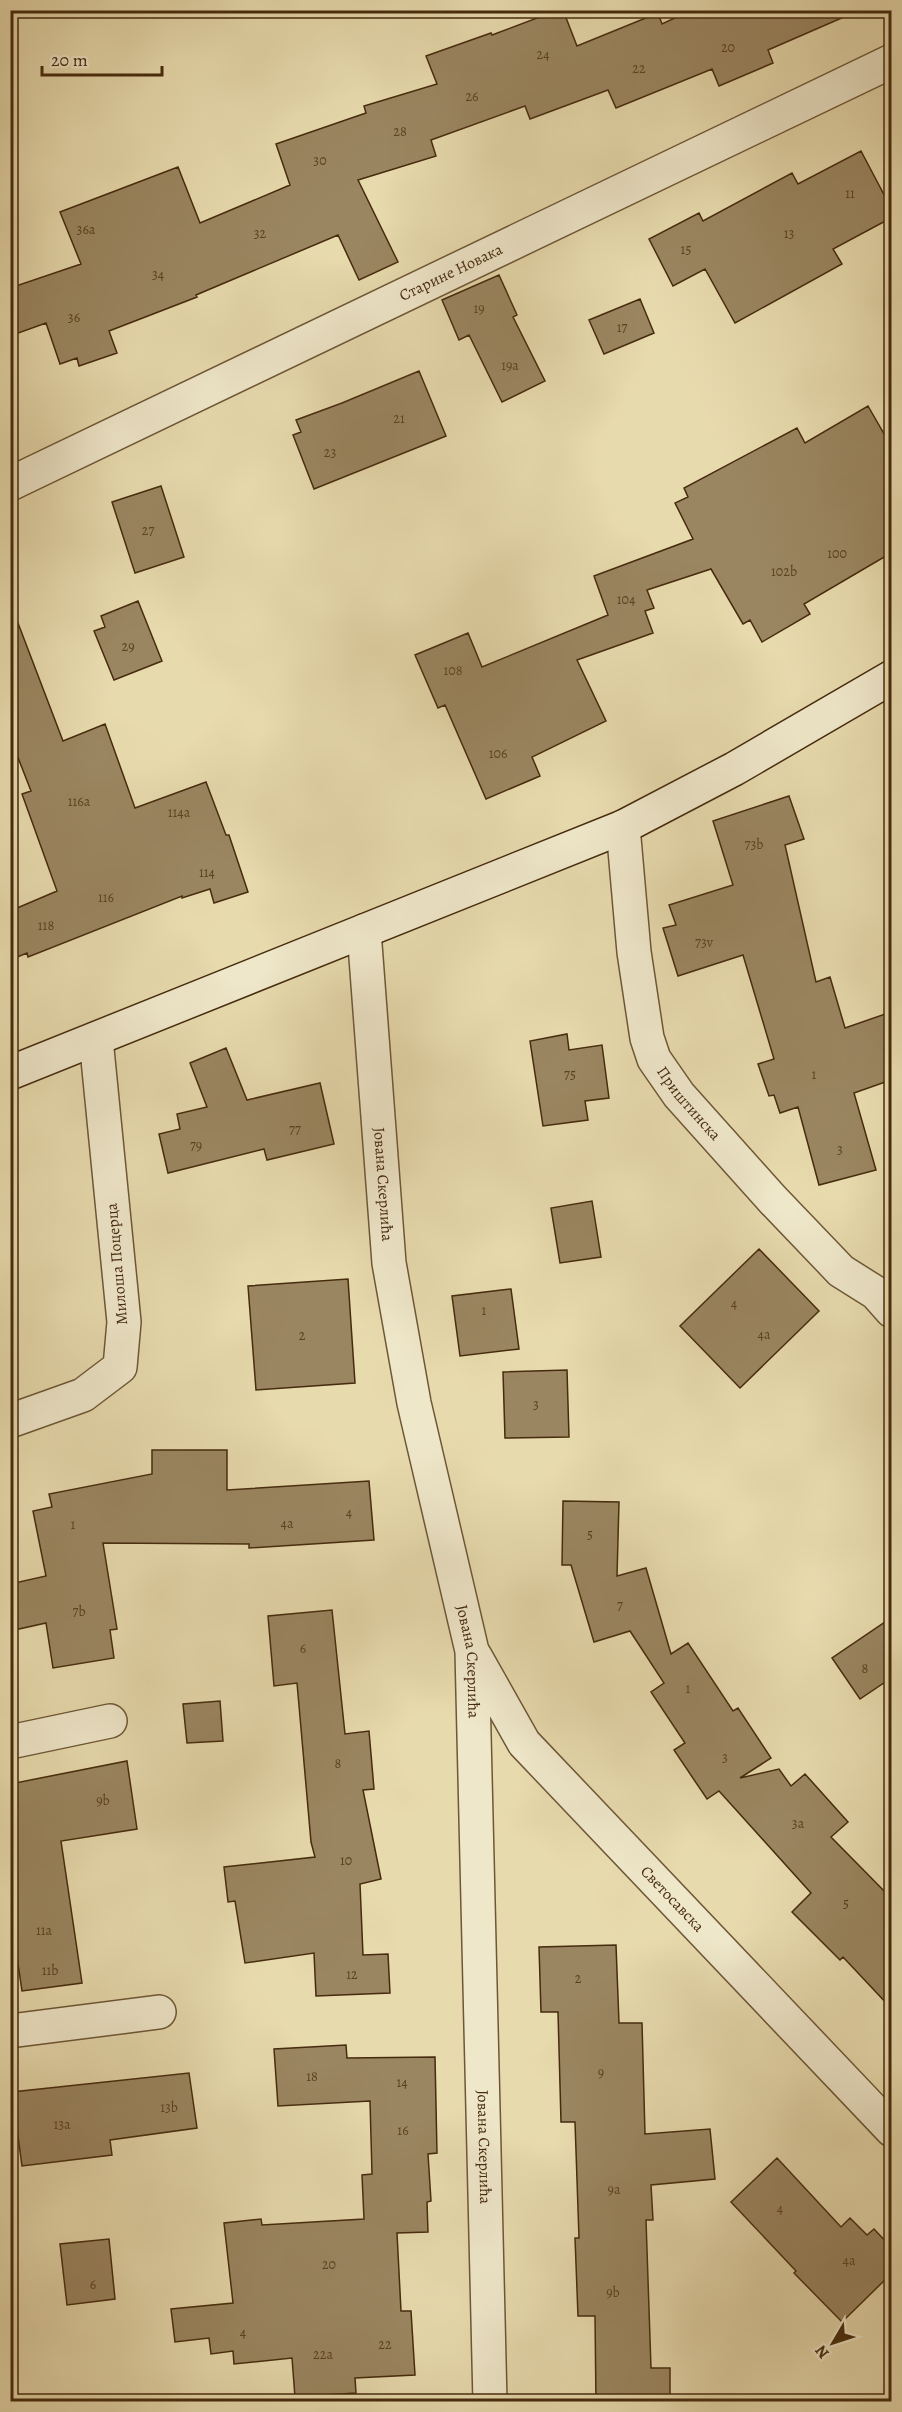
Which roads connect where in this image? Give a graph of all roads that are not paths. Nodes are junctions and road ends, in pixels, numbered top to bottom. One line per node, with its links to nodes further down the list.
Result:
1 (891, 61): 2 (street, Старине Новака)
2 (10, 484)
3 (891, 678): 4 (street)
4 (623, 827): 5 (street); 8 (street, Приштинска)
5 (364, 931): 6 (street); 10 (street, Јована Скерлића)
6 (96, 1039): 7 (street); 9 (street, Милоша Поцерца)
7 (10, 1072)
8 (886, 1298)
9 (10, 1421)
10 (472, 1652): 15 (street, Светосавска); 16 (street, Јована Скерлића)
11 (110, 1720): 12 (street)
12 (10, 1742)
13 (159, 2012): 14 (street)
14 (10, 2031)
15 (891, 2130)
16 (490, 2402)

